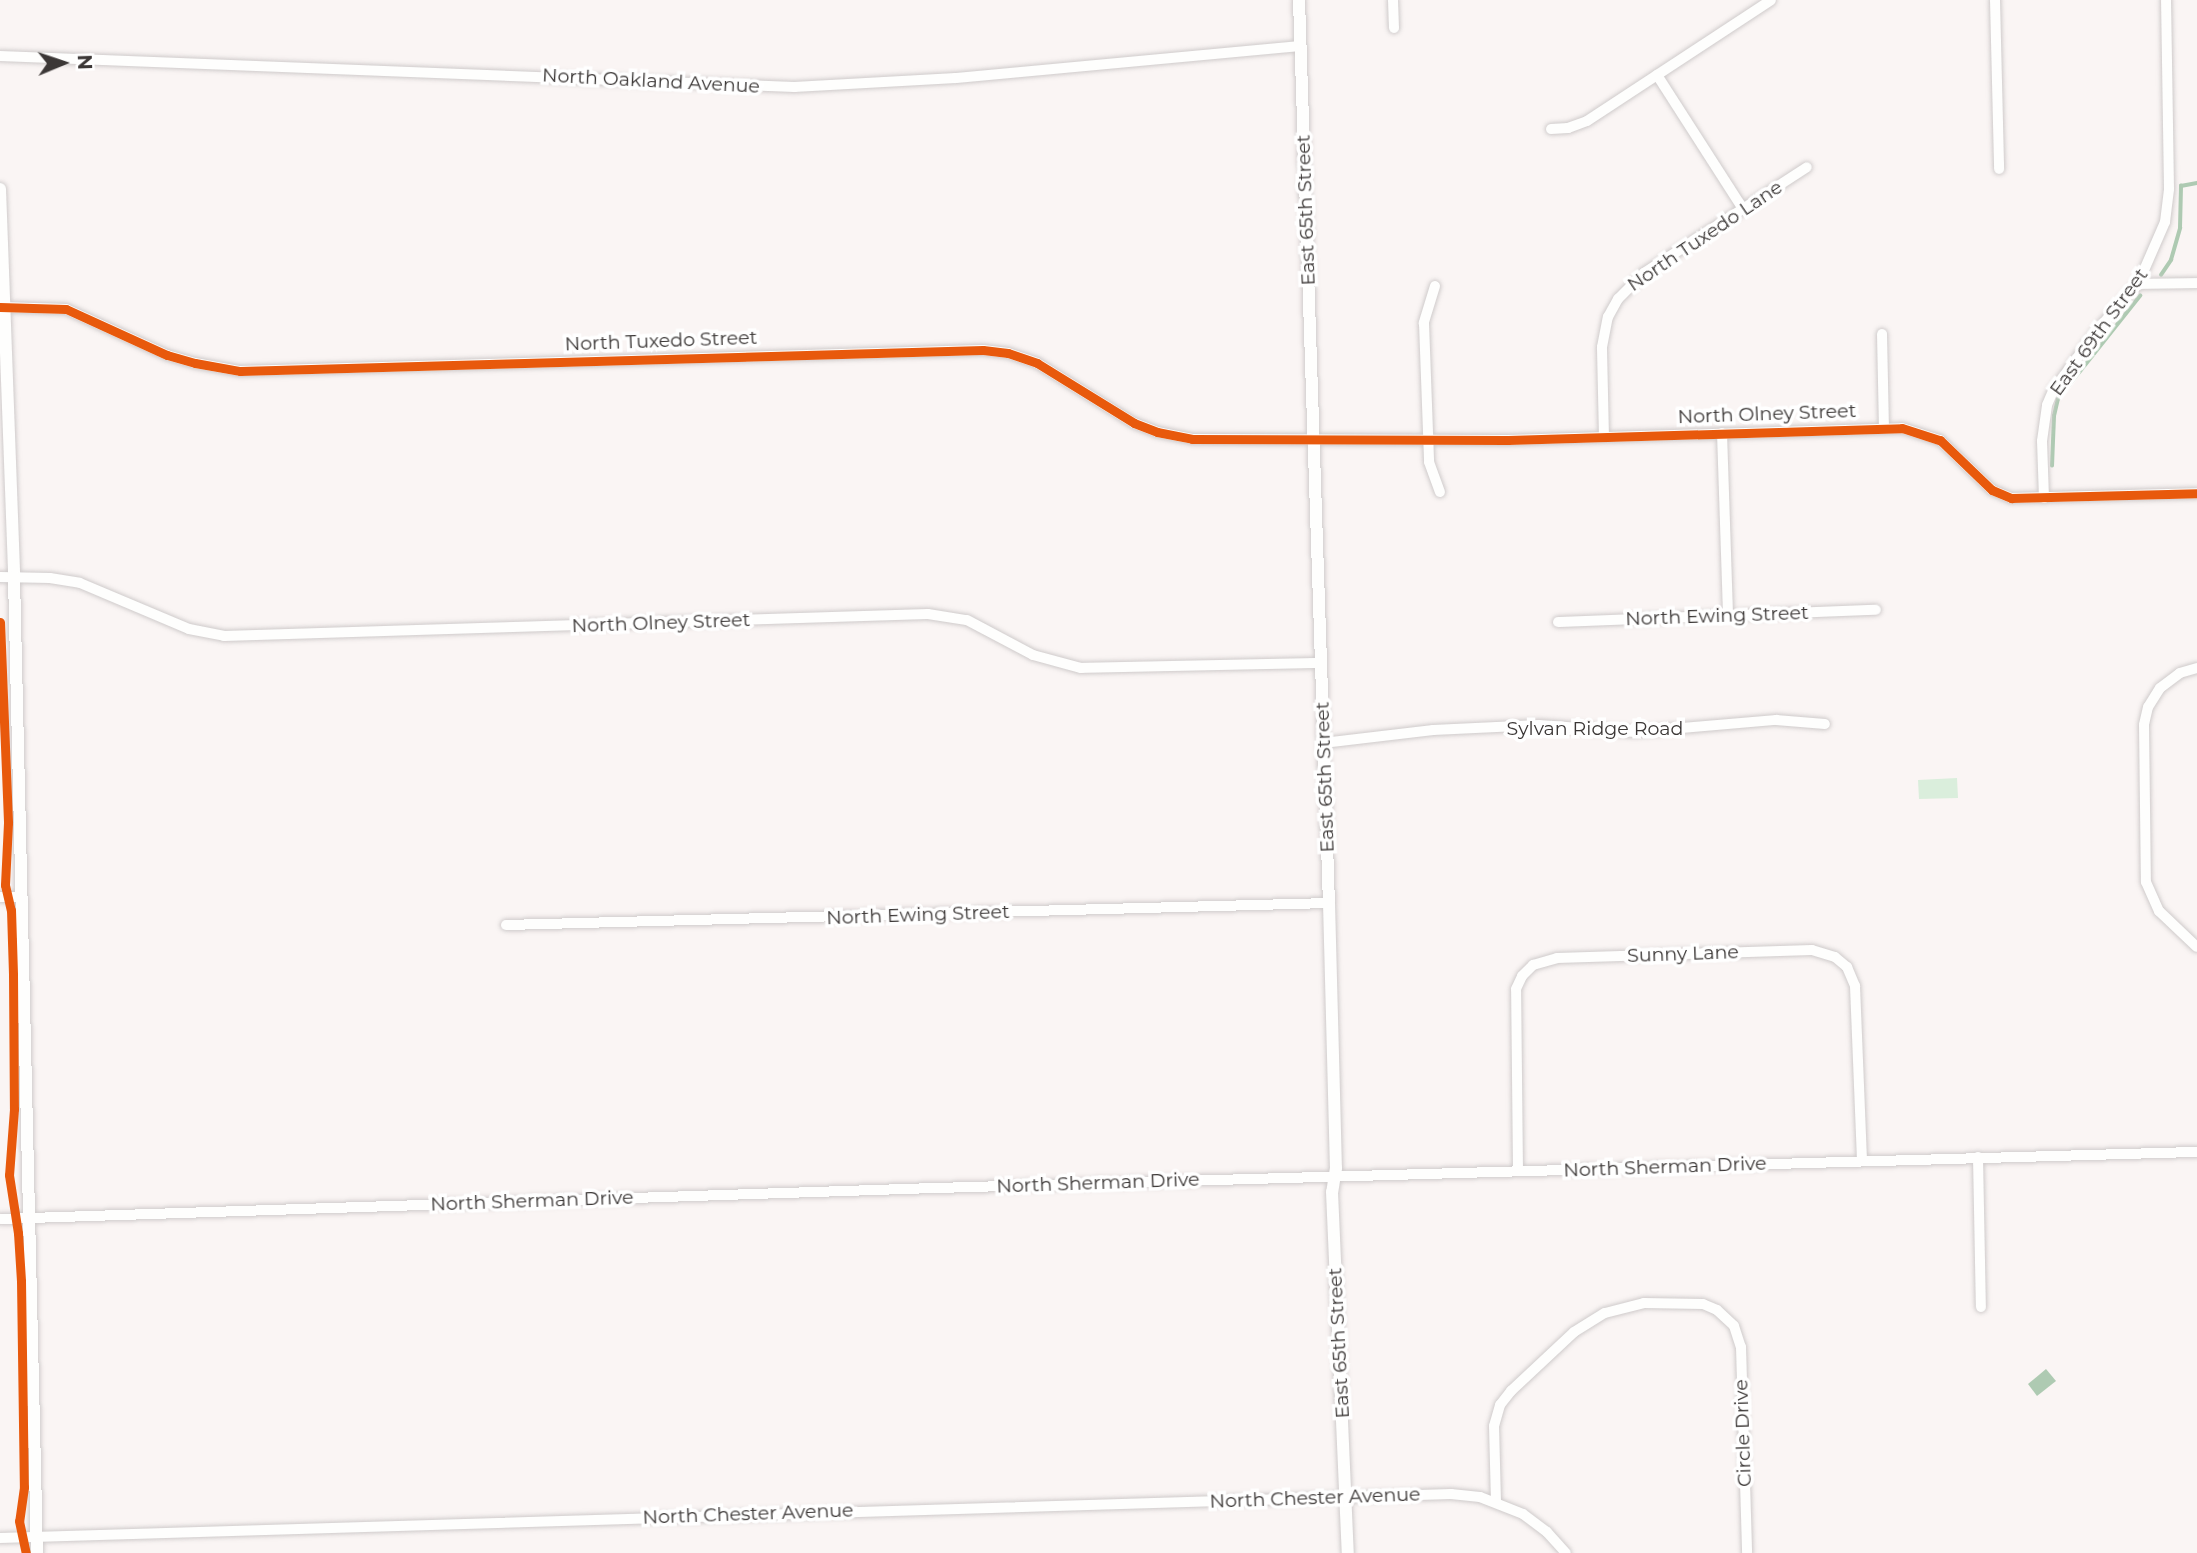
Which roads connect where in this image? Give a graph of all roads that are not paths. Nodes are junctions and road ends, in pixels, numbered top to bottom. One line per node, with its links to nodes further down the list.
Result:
1 (1299, 0): 7 (street, East 65th Street)
2 (1393, 0): 6 (street)
3 (1771, 0): 9 (street)
4 (1995, 0): 12 (street)
5 (2166, 0): 16 (street, East 69th Street)
6 (1394, 27)
7 (1301, 46): 8 (street, North Oakland Avenue); 23 (street, East 65th Street)
8 (0, 55)
9 (1657, 75): 10 (street); 14 (street)
10 (1551, 129)
11 (1807, 167): 14 (street, North Tuxedo Lane)
12 (1999, 169)
13 (0, 189): 18 (street)
14 (1743, 209): 22 (street, North Tuxedo Lane)
15 (2197, 283): 16 (street)
16 (2138, 285): 27 (street, East 69th Street)
17 (1435, 286): 24 (street)
18 (2, 307): 23 (street, North Tuxedo Street); 28 (street)
19 (1882, 334): 20 (street)
20 (1884, 428): 21 (street, North Olney Street); 27 (street, North Olney Street)
21 (1722, 433): 22 (street, North Olney Street); 31 (street)
22 (1604, 437): 24 (street, North Olney Street)
23 (1314, 438): 24 (street, North Olney Street); 33 (street, East 65th Street)
24 (1428, 439): 25 (street)
25 (1440, 492)
26 (2197, 493): 27 (street, North Olney Street)
27 (2044, 498)
28 (14, 577): 29 (street, North Olney Street); 33 (street, North Olney Street); 38 (street)
29 (0, 578)
30 (1876, 610): 31 (street, North Ewing Street)
31 (1728, 615): 32 (street, North Ewing Street)
32 (1558, 622)
33 (1322, 663): 36 (street, East 65th Street)
34 (2197, 668): 41 (street)
35 (1825, 724): 36 (street, Sylvan Ridge Road)
36 (1324, 743): 39 (street, East 65th Street)
37 (0, 897): 38 (street)
38 (21, 897): 47 (street)
39 (1329, 903): 40 (street, North Ewing Street); 46 (street, East 65th Street)
40 (506, 925)
41 (2197, 947)
42 (2197, 1152): 43 (street, North Sherman Drive)
43 (1978, 1157): 44 (street, North Sherman Drive); 49 (street)
44 (1862, 1161): 45 (street, North Sherman Drive); 45 (street, Sunny Lane)
45 (1518, 1171): 46 (street, North Sherman Drive)
46 (1334, 1177): 47 (street, North Sherman Drive); 50 (street, East 65th Street)
47 (29, 1217): 48 (street, North Sherman Drive); 52 (street)
48 (0, 1219)
49 (1981, 1307)
50 (1346, 1497): 51 (street, North Chester Avenue); 52 (street, North Chester Avenue); 55 (street, East 65th Street)
51 (1496, 1502): 56 (street, North Chester Avenue); 57 (street, Circle Drive)
52 (36, 1537): 53 (street, North Chester Avenue); 54 (street)
53 (0, 1538)
54 (37, 1553)
55 (1348, 1553)
56 (1566, 1553)
57 (1747, 1553)

